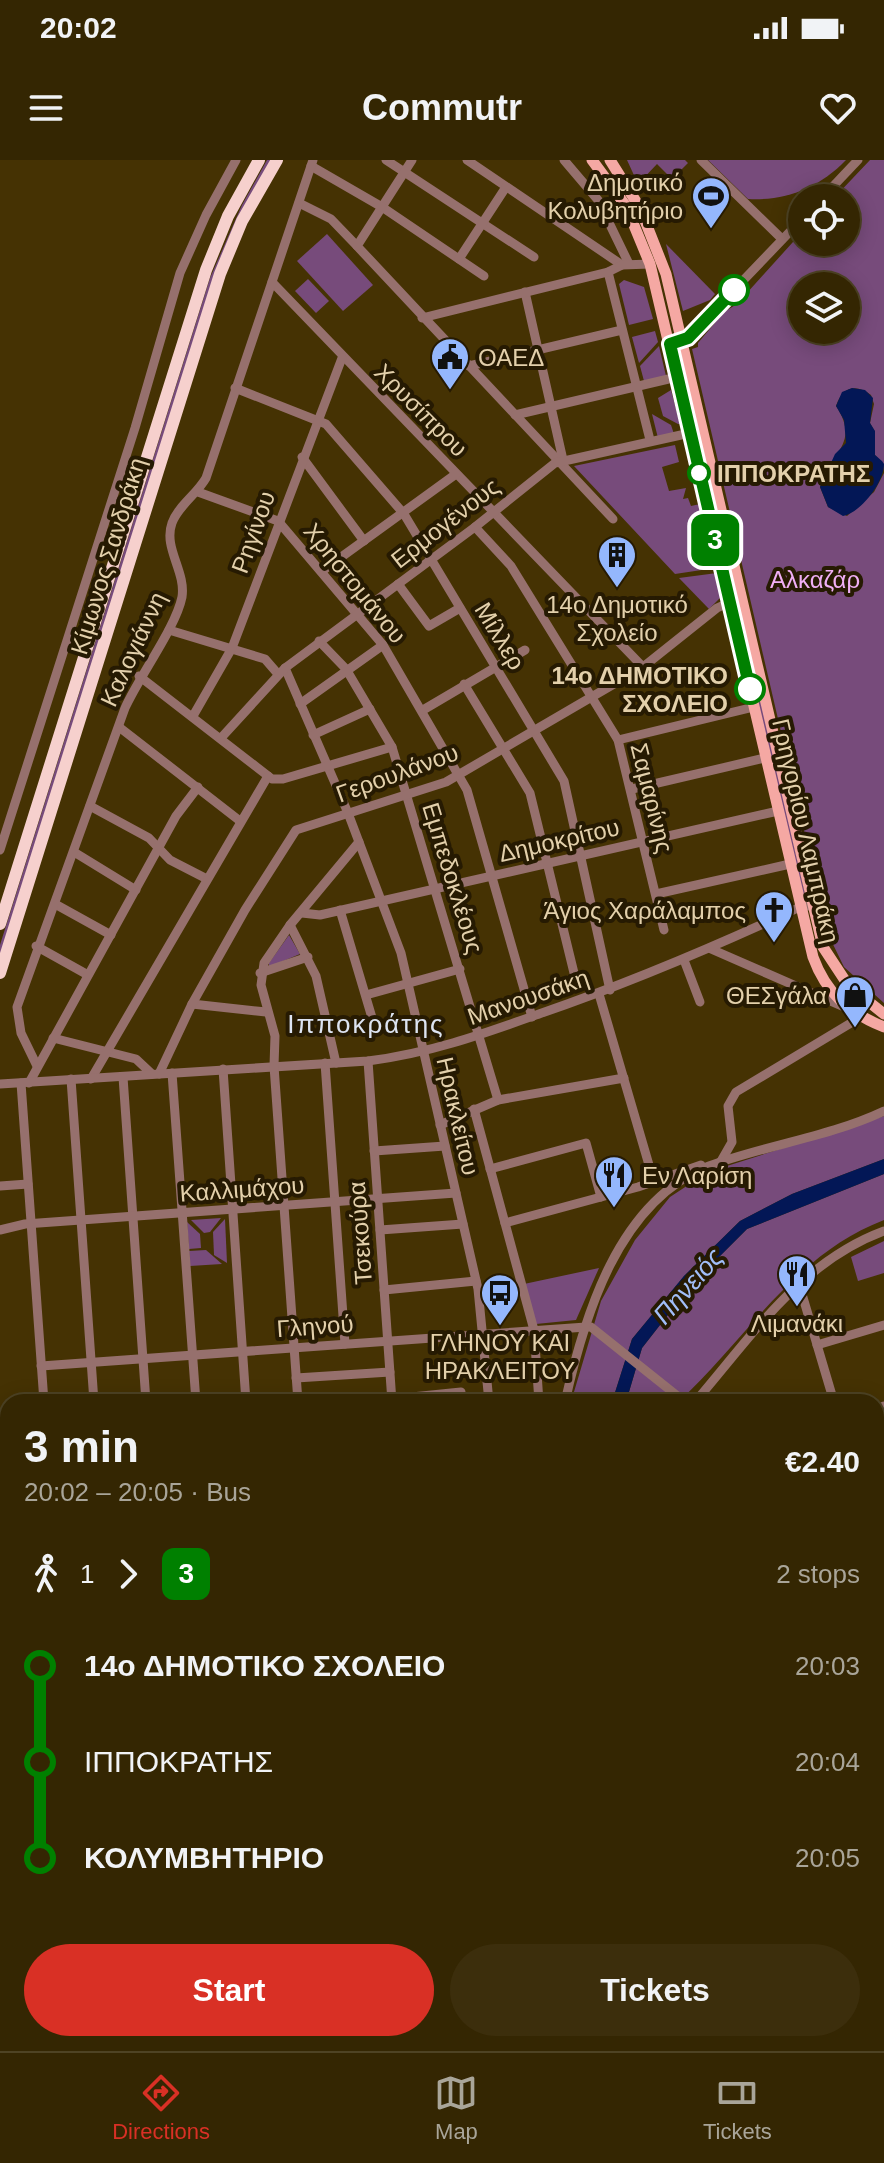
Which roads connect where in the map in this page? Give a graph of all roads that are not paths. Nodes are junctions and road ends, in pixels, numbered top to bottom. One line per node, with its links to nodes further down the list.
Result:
1 (236, 160): 100 (street)
2 (259, 160): 116 (highway, Κίμωνος Σανδράκη)
3 (277, 160): 125 (highway, Κίμωνος Σανδράκη)
4 (386, 160): 13 (street)
5 (412, 160): 13 (street)
6 (467, 160): 15 (street)
7 (564, 160): 24 (street)
8 (592, 160): 25 (main road, Γρηγορίου Λαμπράκη)
9 (610, 160): 32 (main road, Γρηγορίου Λαμπράκη)
10 (701, 160): 20 (street)
11 (858, 160): 14 (street)
12 (312, 163): 16 (street, Καλογιάννη); 17 (street)
13 (403, 172): 17 (street); 18 (street)
14 (835, 184)
15 (506, 187): 18 (street); 24 (street)
16 (299, 203): 21 (street); 28 (street, Καλογιάννη)
17 (382, 207): 21 (street); 23 (street)
18 (483, 223): 22 (street); 23 (street)
19 (788, 233): 20 (street)
20 (782, 239): 32 (street)
21 (357, 246): 30 (street)
22 (534, 257)
23 (459, 259): 27 (street)
24 (625, 264): 25 (street); 26 (street)
25 (650, 264): 32 (main road, Γρηγορίου Λαμπράκη)
26 (608, 272): 29 (street); 31 (street)
27 (484, 276)
28 (272, 282): 34 (street, Χρυσίπpου); 39 (street, Καλογιάννη)
29 (525, 292): 30 (street); 33 (street)
30 (422, 318): 35 (street)
31 (622, 330): 33 (street); 38 (street)
32 (680, 341): 36 (main road, Γρηγορίου Λαμπράκη); 37 (main road, Γρηγορίου Λαμπράκη)
33 (539, 348): 35 (street); 40 (street)
34 (342, 358): 42 (street, Ρηγίνου); 47 (street, Χρυσίπpου)
35 (469, 366): 41 (street)
36 (690, 374): 37 (main road); 58 (main road, Γρηγορίου Λαμπράκη)
37 (677, 377): 38 (street); 43 (main road, Γρηγορίου Λαμπράκη)
38 (635, 385): 40 (street); 44 (street)
39 (235, 388): 42 (street, Μίλλερ); 48 (street, Καλογιάννη)
40 (551, 406): 41 (street); 46 (street)
41 (515, 415): 46 (street)
42 (317, 418): 45 (street, Ρηγίνου); 50 (street, Μίλλερ)
43 (690, 433): 44 (street, Ερμογένους); 59 (main road, Γρηγορίου Λαμπράκη)
44 (650, 440): 46 (street, Ερμογένους)
45 (302, 457): 52 (street, Ρηγίνου); 54 (street)
46 (560, 461): 49 (street, Ερμογένους); 51 (street)
47 (456, 474): 49 (street, Χρυσίπpου); 50 (street)
48 (198, 492): 52 (street, Χρηστομάνου); 62 (street, Καλογιάννη)
49 (494, 511): 53 (street, Ερμογένους); 68 (street, Χρυσίπpου)
50 (404, 514): 54 (street); 55 (street, Μίλλερ)
51 (613, 519)
52 (278, 521): 56 (street, Χρηστομάνου); 66 (street, Ρηγίνου)
53 (475, 527): 55 (street, Ερμογένους); 73 (street, Σαμαρίνης)
54 (364, 541): 56 (street)
55 (430, 560): 57 (street, Ερμογένους); 60 (street, Μίλλερ)
56 (322, 571): 61 (street, Χρηστομάνου)
57 (398, 584): 60 (street); 61 (street, Ερμογένους)
58 (743, 598): 59 (street, Γερουλάνου); 112 (main road, Γρηγορίου Λαμπράκη)
59 (729, 601): 68 (street, Γερουλάνου); 75 (main road, Γρηγορίου Λαμπράκη)
60 (460, 608): 67 (street, Μίλλερ)
61 (357, 613): 63 (street, Ερμογένους); 64 (street, Χρηστομάνου)
62 (169, 630): 66 (street); 71 (street, Καλογιάννη)
63 (319, 641): 69 (street, Εμπεδοκλέους); 70 (street, Ερμογένους)
64 (383, 645): 69 (street); 77 (street, Χρηστομάνου)
65 (525, 650): 67 (street)
66 (230, 651): 70 (street); 78 (street, Ρηγίνου)
67 (495, 666): 72 (street); 80 (street, Μίλλερ)
68 (643, 667): 73 (street, Γερουλάνου)
69 (346, 669): 74 (street); 76 (street, Εμπεδοκλέους)
70 (281, 671): 74 (street, Ηρακλείτου); 82 (street, Ερμογένους)
71 (139, 676): 78 (street); 79 (street, Καλογιάννη)
72 (464, 684): 77 (street); 85 (street)
73 (594, 697): 80 (street, Γερουλάνου); 83 (street, Σαμαρίνης)
74 (300, 704): 81 (street, Ηρακλείτου)
75 (754, 707): 83 (street); 86 (main road, Γρηγορίου Λαμπράκη)
76 (370, 709): 81 (street); 84 (street, Εμπεδοκλέους)
77 (423, 710): 88 (street, Χρηστομάνου)
78 (193, 716): 82 (street)
79 (119, 727): 90 (street); 93 (street, Καλογιάννη)
80 (534, 731): 85 (street, Γερουλάνου); 102 (street, Μίλλερ)
81 (313, 735): 87 (street, Ηρακλείτου)
82 (221, 738): 89 (street)
83 (618, 740): 91 (street, Σαμαρίνης)
84 (392, 747): 87 (street); 92 (street, Εμπεδοκλέους)
85 (503, 749): 88 (street, Γερουλάνου); 103 (street)
86 (765, 758): 91 (street); 94 (main road, Γρηγορίου Λαμπράκη)
87 (327, 766): 89 (street); 95 (street, Ηρακλείτου)
88 (460, 775): 92 (street, Γερουλάνου); 105 (street, Χρηστομάνου)
89 (268, 776): 96 (street)
90 (198, 787): 96 (street); 99 (street)
91 (632, 789): 97 (street, Σαμαρίνης)
92 (407, 795): 95 (street, Γερουλάνου); 107 (street, Εμπεδοκλέους)
93 (90, 806): 99 (street); 101 (street, Καλογιάννη)
94 (778, 811): 97 (street, Δημοκρίτου); 104 (main road, Γρηγορίου Λαμπράκη)
95 (348, 813): 98 (street, Ηρακλείτου); 134 (street, Γερουλάνου)
96 (240, 821): 106 (street)
97 (643, 841): 102 (street, Δημοκρίτου); 109 (street, Σαμαρίνης)
98 (359, 842): 110 (street, Ηρακλείτου); 115 (street)
99 (159, 846): 106 (street); 108 (street)
100 (0, 850)
101 (74, 852): 108 (street); 111 (street, Καλογιάννη)
102 (580, 855): 103 (street, Δημοκρίτου); 130 (street, Μίλλερ)
103 (547, 862): 105 (street, Δημοκρίτου); 127 (street)
104 (790, 864): 109 (street); 113 (main road, Γρηγορίου Λαμπράκη)
105 (493, 875): 107 (street, Δημοκρίτου); 138 (street, Χρηστομάνου)
106 (207, 879): 144 (street)
107 (435, 888): 110 (street, Δημοκρίτου); 124 (street, Εμπεδοκλέους)
108 (136, 890): 119 (street)
109 (656, 894): 118 (street, Σαμαρίνης)
110 (382, 900): 114 (street, Δημοκρίτου); 129 (street, Ηρακλείτου)
111 (55, 904): 119 (street); 120 (street, Καλογιάννη)
112 (814, 905): 113 (street, Μανουσάκη); 137 (main road, Γρηγορίου Λαμπράκη)
113 (800, 907): 121 (street, Μανουσάκη); 135 (main road, Γρηγορίου Λαμπράκη)
114 (340, 910): 115 (street, Δημοκρίτου); 133 (street)
115 (302, 913): 117 (street)
116 (0, 924)
117 (290, 925): 122 (street); 126 (street)
118 (664, 930)
119 (111, 935): 128 (street)
120 (36, 946): 128 (street); 149 (street, Καλογιάννη)
121 (711, 949): 123 (street, Μανουσάκη); 135 (street)
122 (308, 957): 126 (street); 148 (street)
123 (684, 960): 130 (street, Μανουσάκη); 132 (street)
124 (460, 969): 129 (street); 142 (street, Εμπεδοκλέους)
125 (0, 973)
126 (260, 973): 136 (street)
127 (574, 973)
128 (88, 975): 143 (street)
129 (409, 983): 133 (street); 145 (street, Ηρακλείτου)
130 (610, 990): 131 (street, Μανουσάκη)
131 (599, 994): 138 (street, Μανουσάκη); 155 (street)
132 (701, 994)
133 (366, 995): 140 (street)
134 (192, 1004): 136 (street); 153 (street, Γερουλάνου)
135 (845, 1007): 139 (main road, Γρηγορίου Λαμπράκη)
136 (266, 1012): 150 (street)
137 (884, 1014)
138 (532, 1017): 142 (street, Μανουσάκη)
139 (861, 1017): 141 (main road, Γρηγορίου Λαμπράκη); 166 (street)
140 (373, 1021)
141 (884, 1027)
142 (480, 1035): 145 (street, Μανουσάκη); 160 (street, Εμπεδοκλέους)
143 (53, 1038): 144 (street); 149 (street)
144 (108, 1051): 153 (street); 157 (street)
145 (423, 1054): 146 (street, Μανουσάκη); 163 (street, Ηρακλείτου)
146 (368, 1061): 148 (street, Μανουσάκη); 165 (street, Τσεκούρα)
147 (325, 1063): 148 (street, Μανουσάκη); 150 (street, Μανουσάκη); 174 (street)
148 (336, 1063)
149 (37, 1066): 158 (street)
150 (274, 1066): 151 (street, Μανουσάκη); 175 (street)
151 (223, 1069): 152 (street, Μανουσάκη); 176 (street)
152 (172, 1073): 153 (street, Μανουσάκη); 177 (street)
153 (155, 1074): 154 (street, Μανουσάκη)
154 (123, 1077): 157 (street, Μανουσάκη); 178 (street)
155 (624, 1078): 160 (street); 168 (street)
156 (71, 1079): 157 (street, Μανουσάκη); 158 (street, Μανουσάκη); 179 (street)
157 (91, 1079)
158 (25, 1083): 159 (street, Μανουσάκη); 169 (street)
159 (0, 1084)
160 (498, 1100): 161 (street)
161 (474, 1109): 163 (street); 167 (street)
162 (884, 1111): 166 (street)
163 (440, 1125): 164 (street, Ηρακλείτου)
164 (445, 1146): 165 (street); 171 (street, Ηρακλείτου)
165 (374, 1151): 173 (street, Τσεκούρα)
166 (722, 1160): 168 (street); 190 (street)
167 (490, 1169): 172 (street); 180 (street)
168 (654, 1182): 172 (street)
169 (28, 1184): 170 (street); 181 (street)
170 (0, 1186)
171 (456, 1193): 173 (street, Καλλιμάχου); 182 (street, Ηρακλείτου)
172 (601, 1197): 180 (street)
173 (378, 1199): 174 (street, Καλλιμάχου); 184 (street, Τσεκούρα)
174 (335, 1202): 175 (street, Καλλιμάχου); 194 (street)
175 (284, 1206): 176 (street, Καλλιμάχου); 196 (street)
176 (233, 1209): 177 (street, Καλλιμάχου); 197 (street)
177 (182, 1213): 178 (street, Καλλιμάχου); 198 (street)
178 (133, 1217): 179 (street, Καλλιμάχου); 199 (street)
179 (81, 1221): 181 (street, Καλλιμάχου); 200 (street)
180 (505, 1223): 191 (street)
181 (31, 1224): 183 (street, Καλλιμάχου); 201 (street)
182 (463, 1224): 184 (street); 186 (street, Ηρακλείτου)
183 (0, 1230)
184 (380, 1230): 188 (street, Τσεκούρα)
185 (884, 1231): 187 (street)
186 (476, 1281): 188 (street); 192 (street, Ηρακλείτου)
187 (799, 1284): 195 (street); 217 (street)
188 (384, 1290): 193 (street, Τσεκούρα)
189 (884, 1325): 195 (street)
190 (588, 1327): 191 (street, Γληνού); 215 (street); 216 (street)
191 (534, 1330): 192 (street, Γληνού); 214 (street)
192 (483, 1334): 193 (street, Γληνού); 213 (street, Ηρακλείτου)
193 (388, 1341): 194 (street, Γληνού); 202 (street, Τσεκούρα)
194 (345, 1344): 196 (street, Γληνού)
195 (817, 1345): 218 (street)
196 (294, 1348): 197 (street, Γληνού); 203 (street)
197 (243, 1352): 198 (street, Γληνού); 209 (street)
198 (192, 1355): 199 (street, Γληνού); 208 (street)
199 (143, 1359): 200 (street, Γληνού); 207 (street)
200 (91, 1363): 201 (street, Γληνού); 206 (street)
201 (41, 1366): 205 (street)
202 (390, 1372): 203 (street); 211 (street, Τσεκούρα)
203 (296, 1378): 210 (street)
204 (461, 1392): 212 (street)
205 (43, 1394)
206 (93, 1394)
207 (145, 1394)
208 (195, 1394)
209 (246, 1394)
210 (297, 1394)
211 (392, 1394)
212 (444, 1394)
213 (488, 1394)
214 (538, 1394)
215 (567, 1394)
216 (676, 1394)
217 (702, 1394)
218 (832, 1394)

